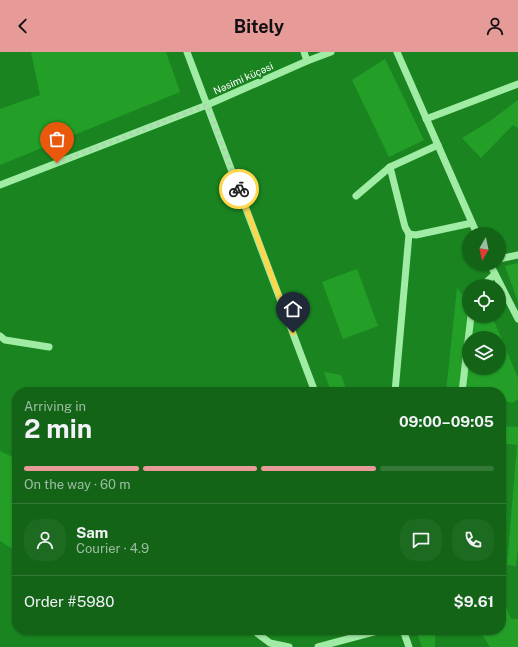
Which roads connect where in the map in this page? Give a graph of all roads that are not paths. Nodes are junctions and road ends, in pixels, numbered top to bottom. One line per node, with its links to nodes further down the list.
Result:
1 (187, 52): 7 (street)
2 (304, 52): 5 (street)
3 (331, 52): 5 (street, Nəsimi küçəsi)
4 (397, 52): 8 (street)
5 (307, 61): 7 (street, Nəsimi küçəsi)
6 (518, 84): 8 (street)
7 (207, 105): 11 (street, Nəsimi küçəsi); 25 (street)
8 (426, 119): 9 (street)
9 (438, 145): 10 (street); 13 (street)
10 (390, 167): 12 (street); 15 (street)
11 (0, 185)
12 (356, 196)
13 (472, 224): 14 (street); 15 (street)
14 (474, 227)
15 (409, 234): 26 (street)
16 (518, 256): 17 (street)
17 (506, 258)
18 (494, 271): 19 (street)
19 (495, 274): 20 (street); 21 (street)
20 (490, 279)
21 (518, 319)
22 (470, 323): 27 (street)
23 (0, 336): 24 (street)
24 (49, 347)
25 (314, 387)
26 (395, 387)
27 (463, 387)
28 (260, 635): 31 (street)
29 (362, 635): 32 (street)
30 (405, 635): 33 (street)
31 (288, 647)
32 (318, 647)
33 (409, 647)

